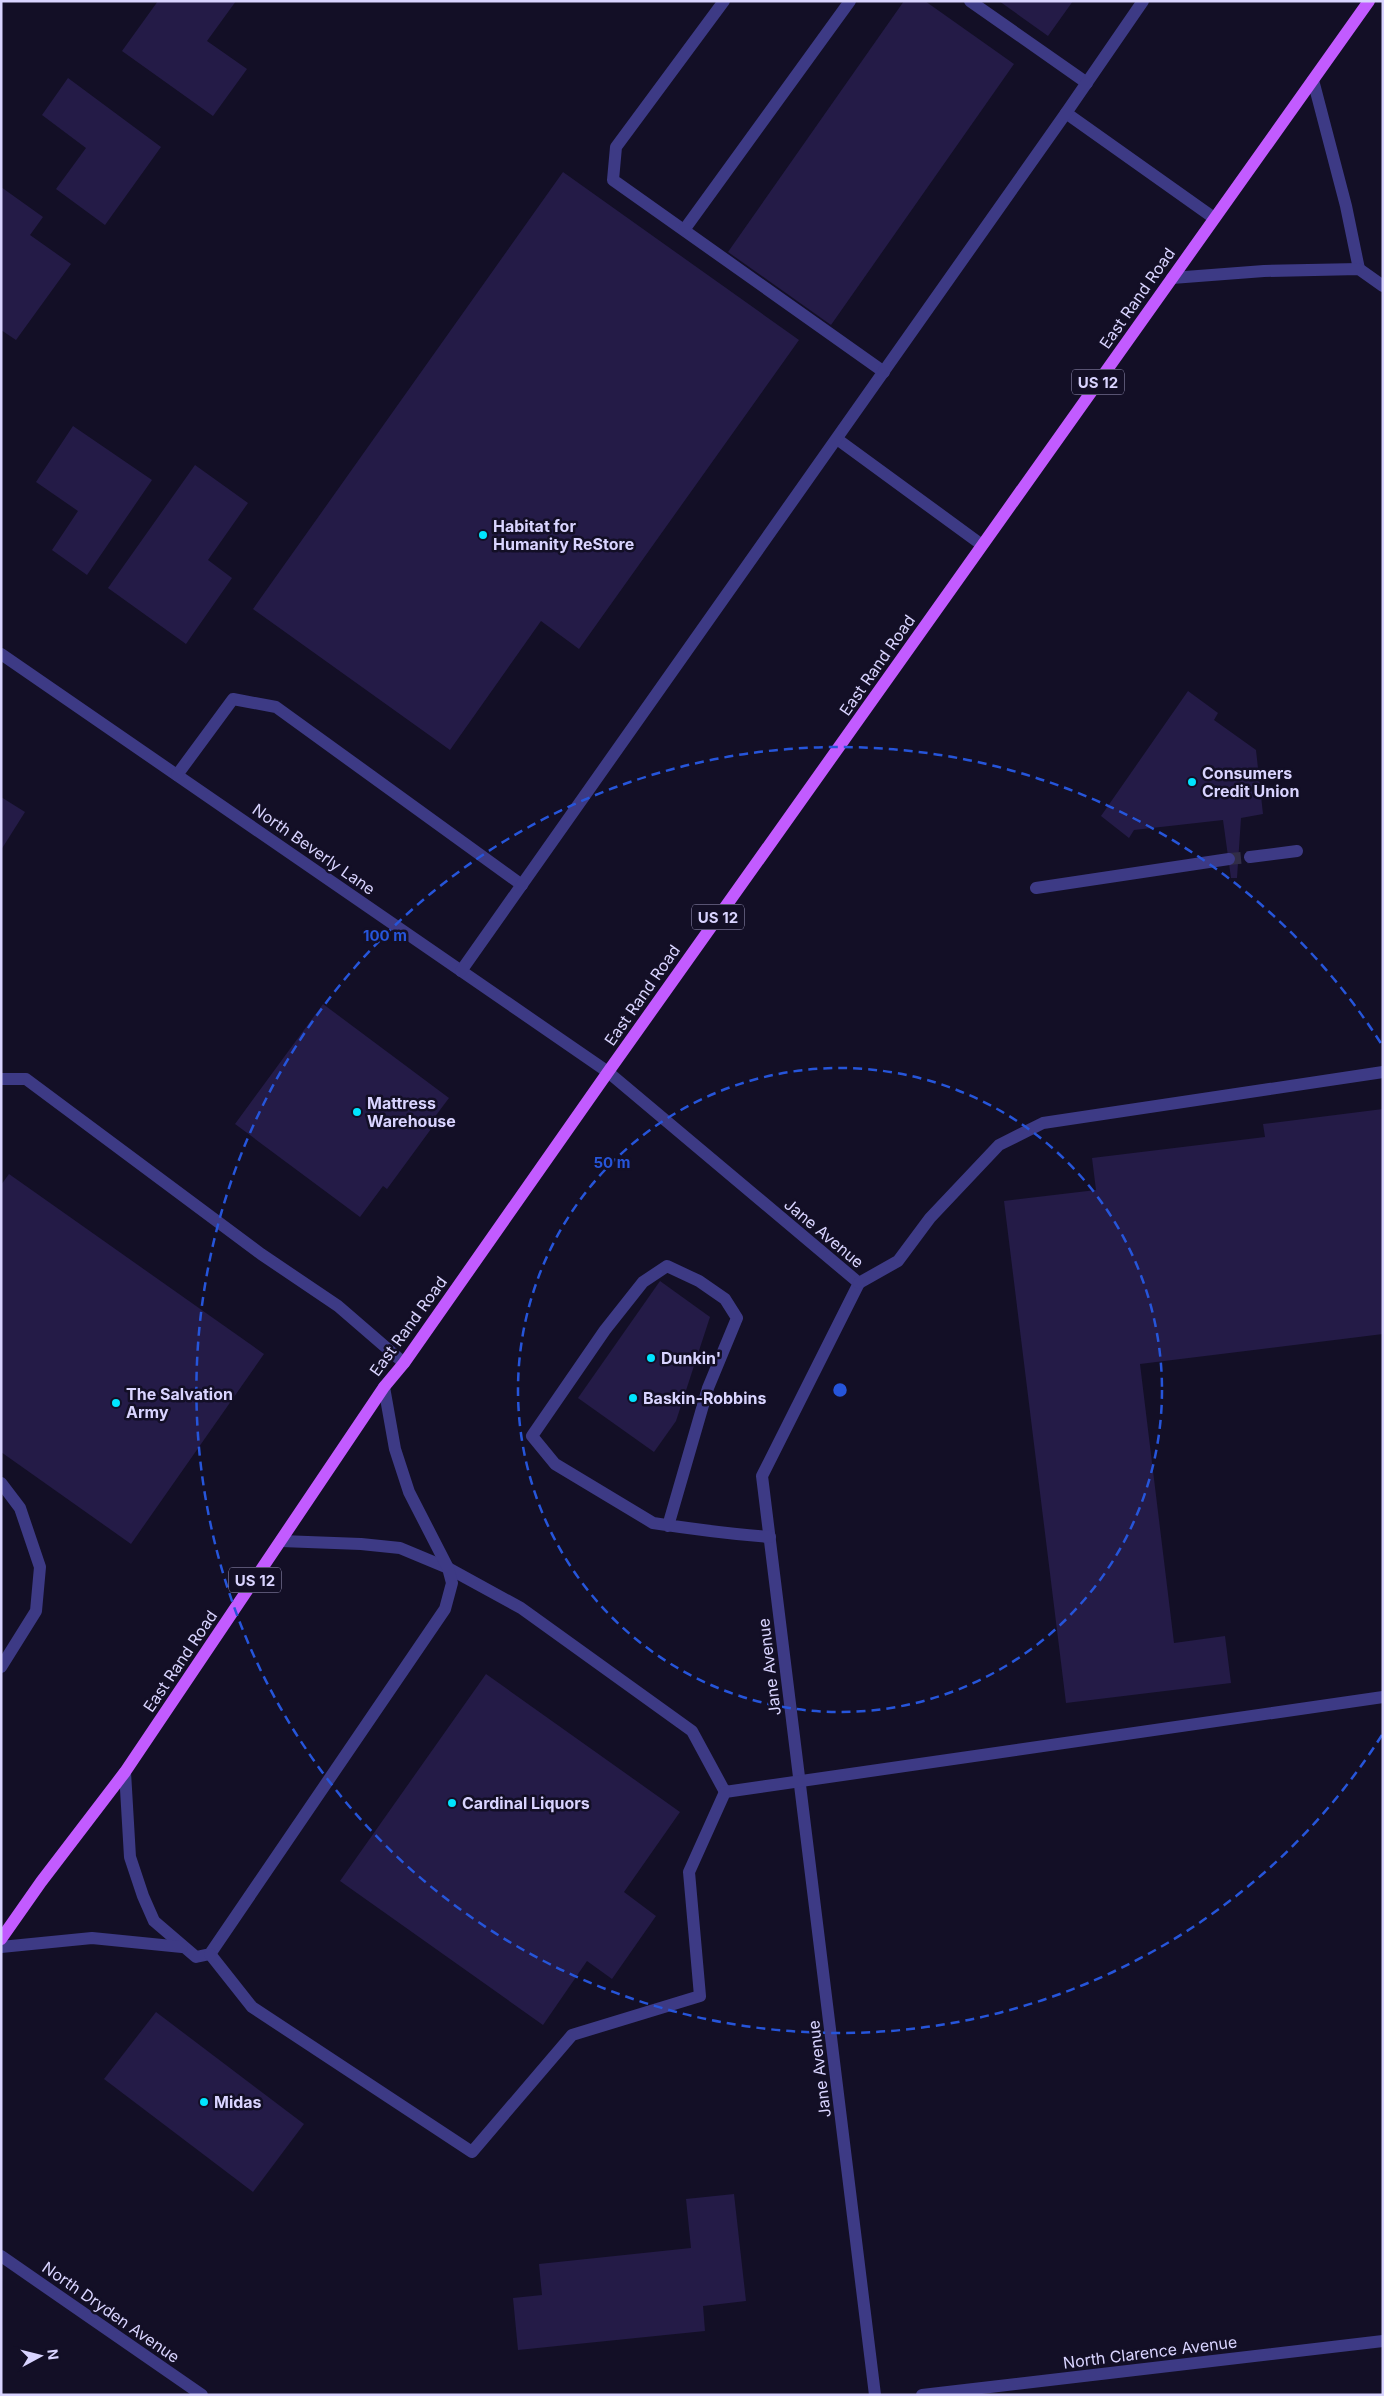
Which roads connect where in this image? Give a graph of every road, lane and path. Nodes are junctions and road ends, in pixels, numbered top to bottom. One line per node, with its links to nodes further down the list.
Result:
1 (724, 1): 10 (street)
2 (850, 1): 10 (street)
3 (970, 1): 7 (street)
4 (1143, 1): 7 (street)
5 (1369, 1): 6 (main road, East Rand Road / US 12)
6 (1313, 80): 9 (main road, East Rand Road / US 12); 11 (street)
7 (1086, 83): 8 (street)
8 (1066, 113): 9 (street); 14 (street)
9 (1214, 218): 12 (main road, East Rand Road / US 12)
10 (684, 230): 14 (street)
11 (1359, 269): 12 (street); 13 (street)
12 (1172, 278): 16 (main road, East Rand Road / US 12)
13 (1383, 286)
14 (884, 372): 15 (street)
15 (836, 440): 16 (street); 22 (street)
16 (982, 545): 25 (main road, East Rand Road / US 12)
17 (1, 654): 18 (street, North Beverly Lane)
18 (177, 774): 22 (street); 24 (street, North Beverly Lane)
19 (1297, 851): 20 (street)
20 (1250, 857)
21 (1228, 859): 23 (street)
22 (522, 885): 24 (street)
23 (1036, 888)
24 (461, 971): 25 (street, North Beverly Lane)
25 (608, 1072): 28 (street, Jane Avenue); 29 (main road, East Rand Road / US 12)
26 (1383, 1072): 28 (street)
27 (1, 1079): 29 (street)
28 (859, 1283): 33 (street, Jane Avenue)
29 (404, 1363): 30 (main road, East Rand Road / US 12)
30 (384, 1387): 34 (main road, East Rand Road / US 12); 35 (street)
31 (1, 1483): 36 (street)
32 (668, 1526): 32 (street); 33 (street)
33 (770, 1537): 39 (street, Jane Avenue)
34 (281, 1541): 35 (street); 38 (main road, East Rand Road / US 12)
35 (448, 1568): 40 (street); 44 (street)
36 (1, 1667)
37 (1383, 1697): 39 (street)
38 (125, 1772): 41 (main road, East Rand Road / US 12); 43 (street)
39 (800, 1780): 40 (street); 48 (street, Jane Avenue)
40 (726, 1792): 44 (street)
41 (1, 1939)
42 (1, 1947): 43 (street)
43 (182, 1947): 44 (street)
44 (210, 1954)
45 (1, 2256): 47 (street, North Dryden Avenue)
46 (1383, 2341): 49 (street, North Clarence Avenue)
47 (202, 2395)
48 (875, 2395)
49 (922, 2395)

